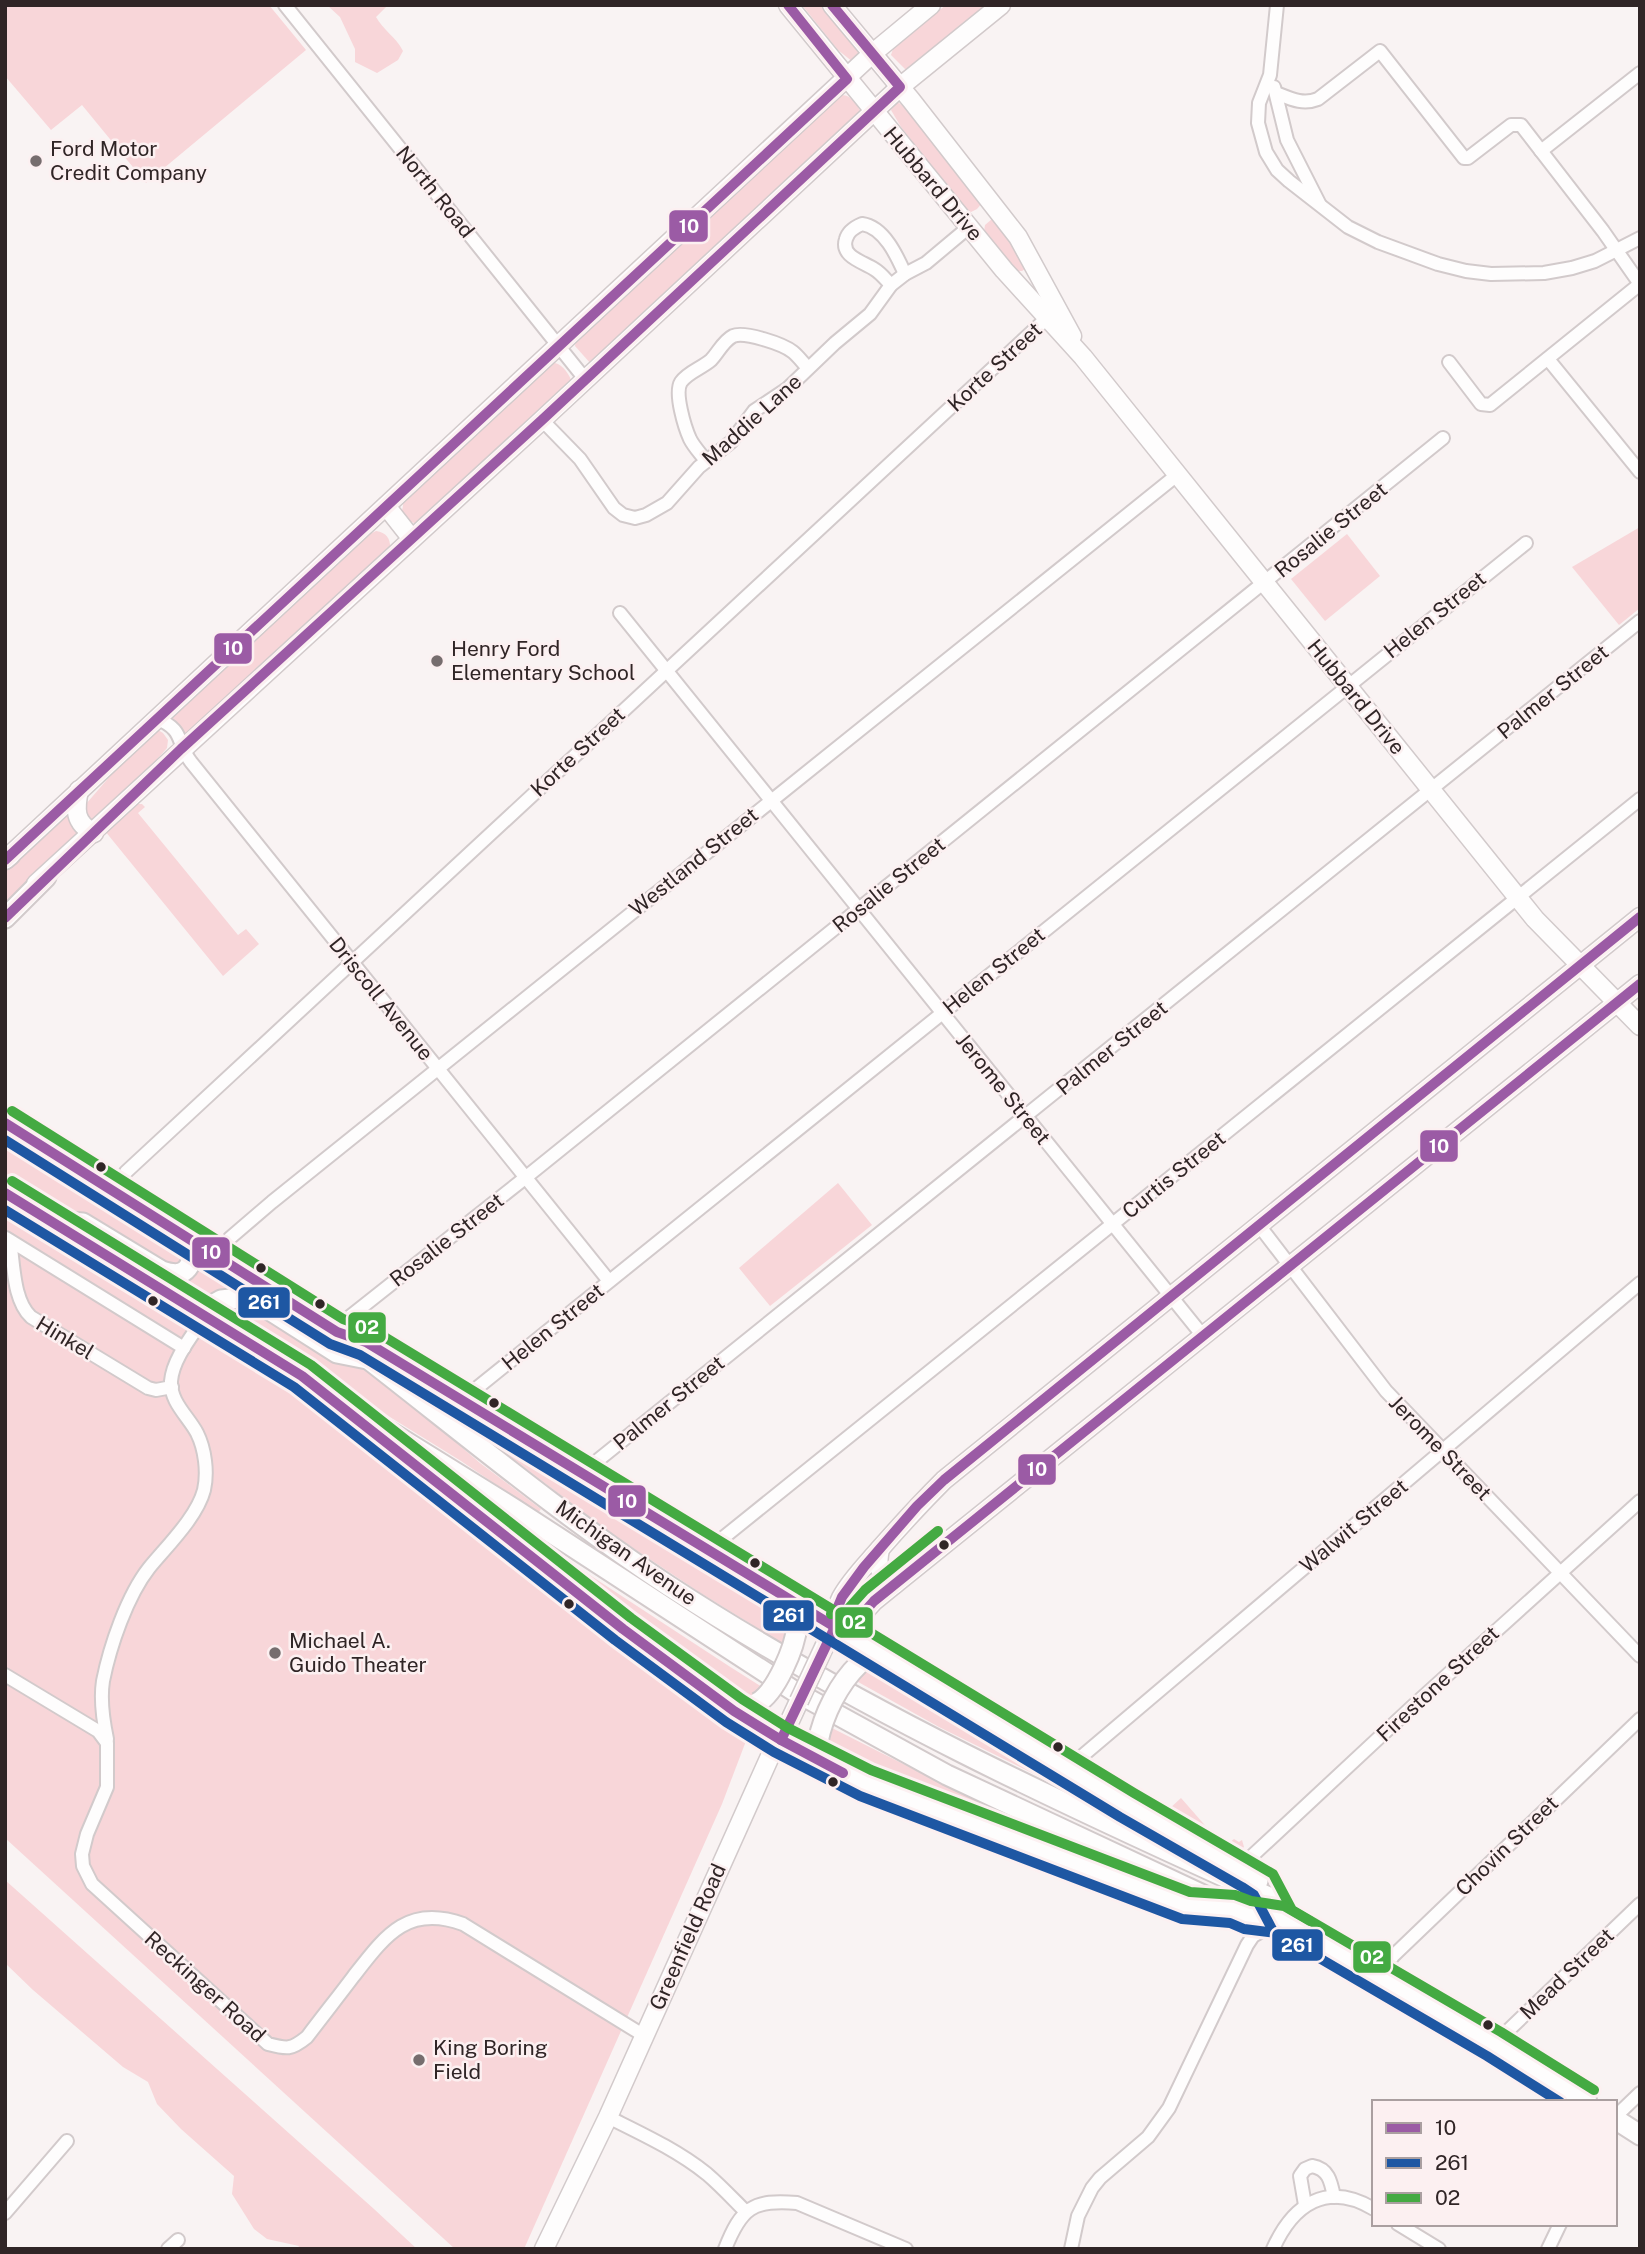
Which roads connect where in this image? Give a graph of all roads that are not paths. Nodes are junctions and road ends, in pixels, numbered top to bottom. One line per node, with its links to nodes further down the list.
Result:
1 (285, 5): 26 (street, North Road)
2 (788, 5): 10 (street, Hubbard Drive)
3 (832, 5): 7 (street, Hubbard Drive)
4 (931, 5): 7 (street)
5 (1277, 5): 9 (street)
6 (993, 8): 11 (street)
7 (873, 53): 10 (street); 11 (street, Hubbard Drive)
8 (1640, 74): 14 (street)
9 (1270, 75): 12 (street); 15 (street)
10 (847, 79): 13 (street, Hubbard Drive); 26 (street)
11 (900, 87): 13 (street); 16 (street, Hubbard Drive)
12 (1276, 93): 14 (street); 15 (street)
13 (874, 112): 17 (street, Hubbard Drive); 31 (street)
14 (1541, 151): 19 (street)
15 (1319, 203): 19 (street)
16 (995, 207): 17 (street); 20 (street, Hubbard Drive)
17 (969, 228): 21 (street, Maddie Lane); 22 (street, Hubbard Drive)
18 (1640, 238): 19 (street)
19 (1616, 252): 23 (street)
20 (1035, 266): 22 (street); 27 (street, Hubbard Drive)
21 (905, 274): 24 (street, Maddie Lane); 24 (street)
22 (1013, 280): 25 (street, Hubbard Drive)
23 (1640, 284): 28 (street)
24 (891, 285): 30 (street, Maddie Lane)
25 (1047, 318): 27 (street, Hubbard Drive); 43 (street, Korte Street)
26 (558, 347): 31 (street, North Road); 37 (street)
27 (1083, 357): 36 (street, Hubbard Drive)
28 (1548, 359): 29 (street); 35 (street)
29 (1449, 362)
30 (808, 368): 34 (street, Maddie Lane); 34 (street)
31 (585, 379): 32 (street)
32 (542, 420): 34 (street, Maddie Lane); 38 (street)
33 (1443, 438): 40 (street, Rosalie Street)
34 (706, 461)
35 (1640, 472)
36 (1177, 475): 40 (street, Hubbard Drive); 50 (street, Westland Street)
37 (386, 506): 38 (street); 45 (street)
38 (412, 539): 46 (street)
39 (1526, 542): 44 (street, Helen Street)
40 (1265, 583): 44 (street, Hubbard Drive); 56 (street, Rosalie Street)
41 (620, 613): 43 (street, Jerome Street)
42 (1640, 621): 48 (street, Palmer Street)
43 (666, 670): 50 (street, Jerome Street); 59 (street, Korte Street)
44 (1347, 687): 48 (street, Hubbard Drive); 63 (street, Helen Street)
45 (156, 719): 46 (street, Driscoll Avenue); 47 (street)
46 (181, 750): 51 (street); 59 (street, Driscoll Avenue)
47 (79, 790): 51 (street); 52 (street)
48 (1430, 790): 54 (street, Hubbard Drive); 66 (street, Palmer Street)
49 (1640, 799): 54 (street, Curtis Street)
50 (771, 800): 56 (street, Jerome Street); 65 (street, Westland Street)
51 (94, 833): 53 (street)
52 (7, 858)
53 (46, 877): 55 (street); 58 (main road)
54 (1517, 898): 60 (street, Hubbard Drive); 72 (street, Curtis Street)
55 (5, 907)
56 (858, 909): 63 (street, Jerome Street); 68 (street, Rosalie Street)
57 (1640, 917): 60 (street, Greenfield Road)
58 (5, 918)
59 (351, 962): 65 (street, Driscoll Avenue); 69 (street, Korte Street)
60 (1580, 965): 62 (street, Hubbard Drive); 73 (street, Greenfield Road)
61 (1640, 984): 62 (street)
62 (1617, 1002): 64 (street, Hubbard Drive); 77 (street)
63 (942, 1013): 66 (street, Jerome Street); 78 (street, Helen Street)
64 (1640, 1026)
65 (438, 1069): 68 (street, Driscoll Avenue); 76 (street, Westland Street)
66 (1026, 1117): 72 (street, Jerome Street); 90 (street, Palmer Street)
67 (5, 1123): 69 (main road, Michigan Avenue)
68 (525, 1178): 78 (street, Driscoll Avenue); 82 (street, Rosalie Street)
69 (114, 1190): 74 (main road, Michigan Avenue)
70 (5, 1193): 71 (main road, Michigan Avenue)
71 (51, 1220): 74 (main road); 81 (main road, Michigan Avenue)
72 (1112, 1224): 80 (street, Jerome Street); 93 (street, Curtis Street)
73 (1258, 1224): 77 (street, Jerome Street); 80 (street, Greenfield Road)
74 (176, 1230): 76 (main road, Michigan Avenue)
75 (8, 1239): 84 (street); 87 (street, Hinkel)
76 (218, 1256): 82 (main road, Michigan Avenue)
77 (1290, 1266): 83 (street); 89 (street, Jerome Street)
78 (609, 1281): 88 (street, Helen Street)
79 (1640, 1283): 89 (street, Walwit Street)
80 (1170, 1296): 83 (street, Jerome Street); 92 (street, Greenfield Road)
81 (205, 1316): 84 (street); 85 (main road); 86 (main road, Michigan Avenue)
82 (335, 1331): 85 (main road, Michigan Avenue); 88 (main road)
83 (1203, 1336): 95 (street)
84 (184, 1348): 87 (street)
85 (368, 1359): 108 (main road, Michigan Avenue)
86 (302, 1376): 101 (main road); 110 (main road, Michigan Avenue)
87 (171, 1385): 104 (street)
88 (462, 1400): 90 (main road)
89 (1443, 1450): 94 (street, Jerome Street); 106 (street, Walwit Street)
90 (582, 1474): 93 (main road)
91 (1640, 1501): 94 (street, Firestone Street)
92 (880, 1549): 95 (street); 97 (street, Greenfield Road)
93 (708, 1550): 96 (main road)
94 (1560, 1573): 99 (street, Jerome Street); 107 (street, Firestone Street)
95 (895, 1584): 97 (street)
96 (794, 1602): 97 (main road); 101 (main road, bridge)
97 (830, 1635): 98 (main road); 103 (street, Greenfield Road, bridge)
98 (882, 1655): 105 (main road, bridge); 106 (main road)
99 (1640, 1656)
100 (5, 1675): 104 (street)
101 (725, 1704): 103 (main road)
102 (1640, 1719): 112 (street, Chovin Street)
103 (784, 1732): 105 (main road); 113 (street, Greenfield Road)
104 (107, 1743): 113 (street, Reckinger Road)
105 (818, 1751): 110 (main road)
106 (1068, 1768): 107 (main road)
107 (1238, 1869): 108 (main road)
108 (1271, 1898): 111 (main road)
109 (1640, 1904): 114 (street, Mead Street)
110 (1233, 1909): 111 (main road, Michigan Avenue)
111 (1282, 1920): 112 (main road, Michigan Avenue); 132 (street)
112 (1378, 1977): 114 (main road, Michigan Avenue)
113 (643, 2035): 118 (street, Greenfield Road)
114 (1494, 2044): 116 (main road, Michigan Avenue)
115 (1640, 2093): 117 (street)
116 (1584, 2100)
117 (1617, 2116)
118 (608, 2117): 125 (street); 129 (street, Greenfield Road)
119 (1617, 2119): 120 (main road)
120 (1640, 2135)
121 (67, 2141): 126 (street)
122 (1334, 2197): 123 (street); 123 (street); 124 (street)
123 (1305, 2205): 133 (street)
124 (1372, 2208)
125 (746, 2212): 130 (street); 131 (street)
126 (5, 2213)
127 (1401, 2226): 134 (street)
128 (1559, 2226): 135 (street)
129 (544, 2249)
130 (725, 2249)
131 (905, 2249)
132 (1071, 2249)
133 (1273, 2249)
134 (1439, 2249)
135 (1548, 2249)

